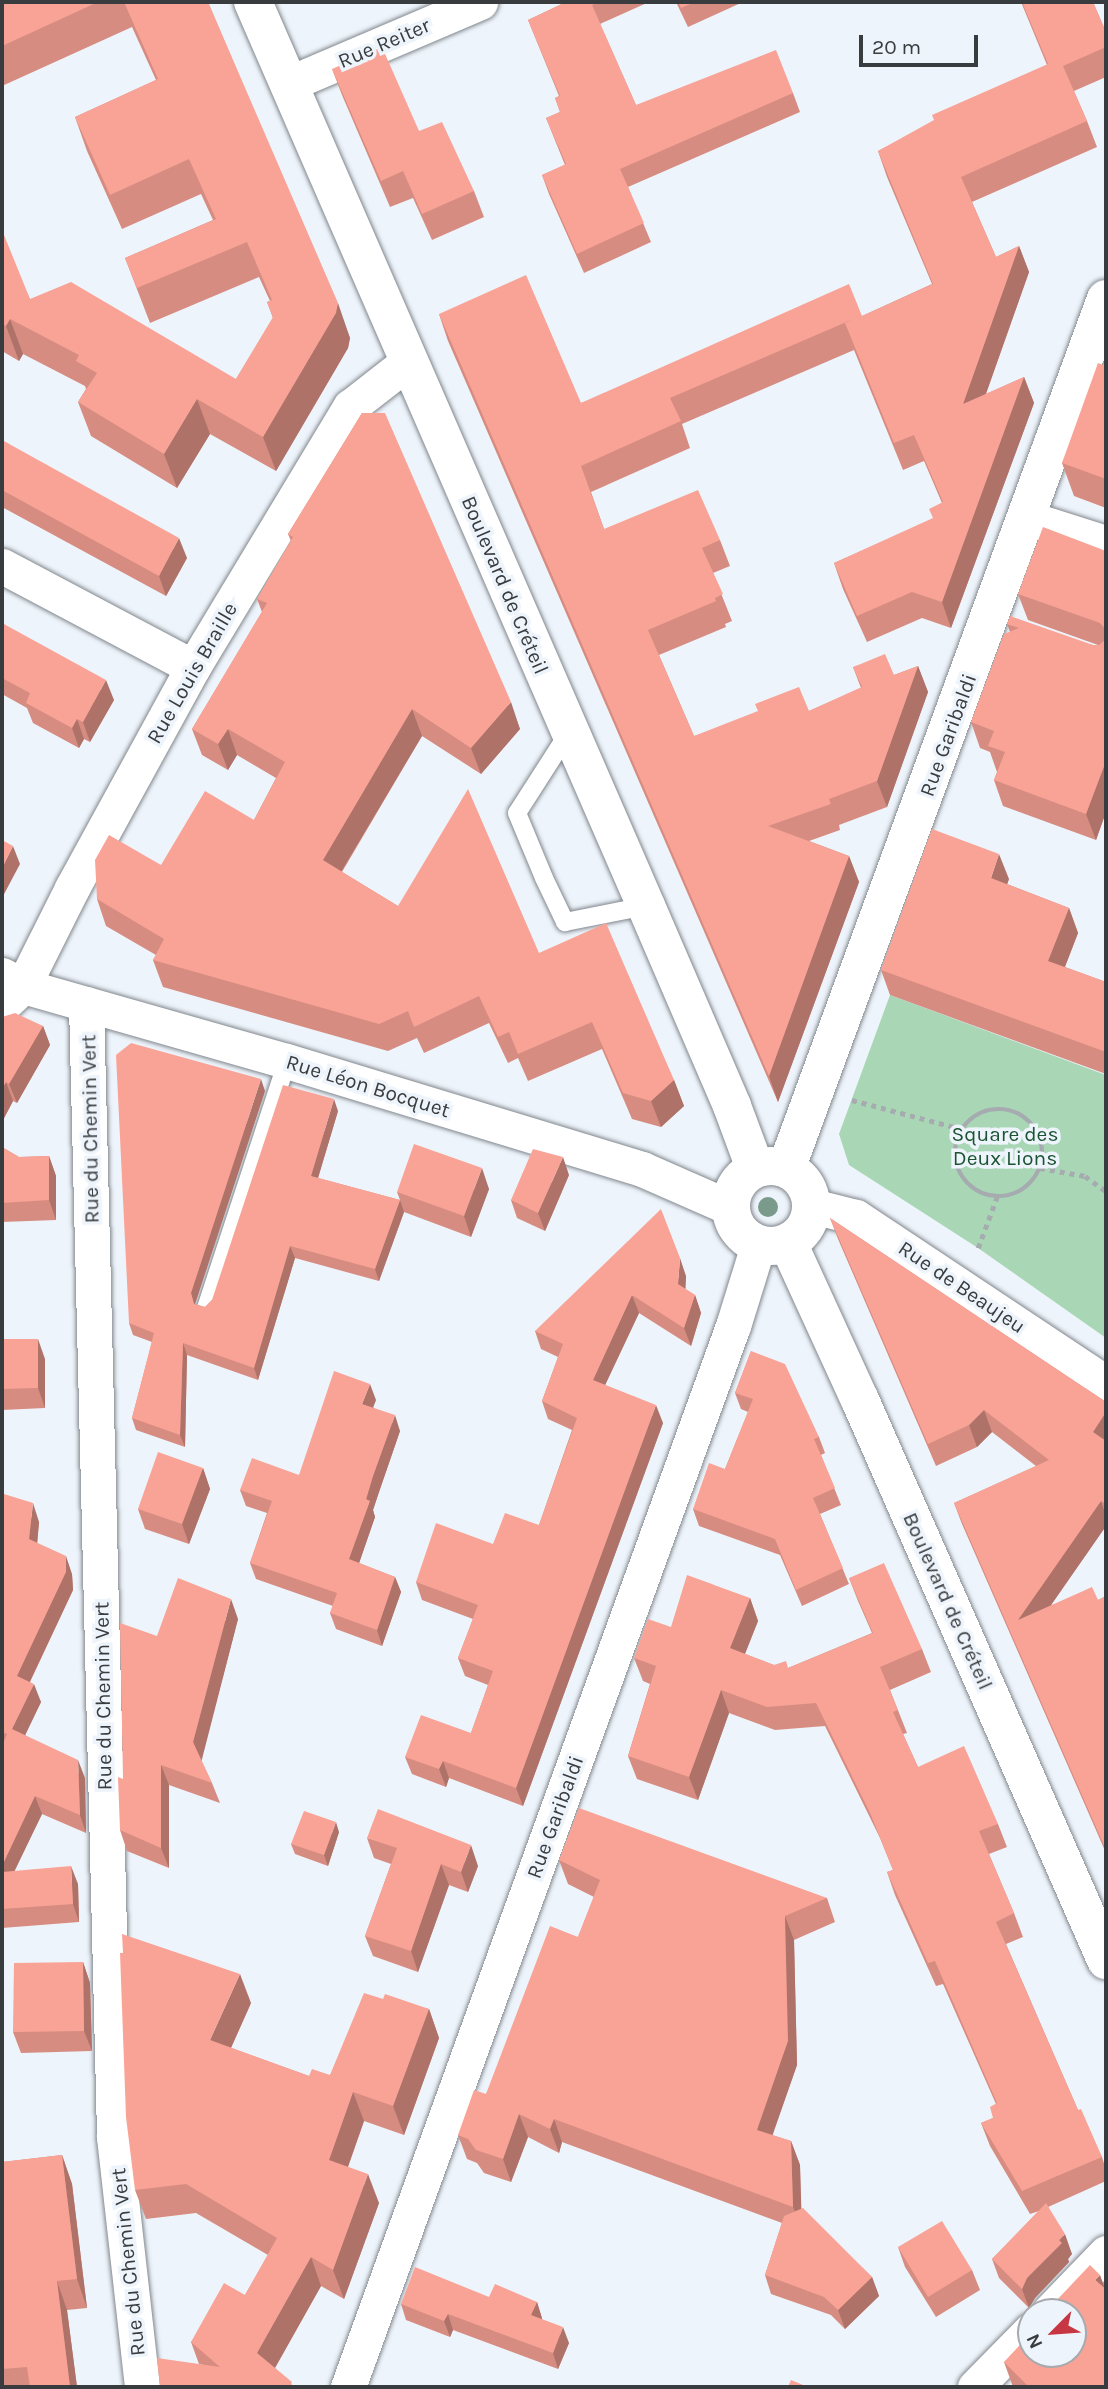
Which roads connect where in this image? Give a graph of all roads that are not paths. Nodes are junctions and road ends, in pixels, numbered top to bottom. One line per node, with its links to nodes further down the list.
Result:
1 (253, 2): 3 (main road, Boulevard de Créteil)
2 (480, 2): 3 (street, Rue Reiter)
3 (288, 84): 5 (main road, Boulevard de Créteil)
4 (1106, 299): 6 (main road, Rue Garibaldi)
5 (409, 360): 9 (street, Rue Louis Braille); 10 (main road, Boulevard de Créteil)
6 (1027, 518): 7 (street); 15 (main road, Rue Garibaldi)
7 (1106, 544)
8 (2, 566): 9 (street)
9 (193, 667): 12 (street, Rue Louis Braille)
10 (569, 732): 11 (main road, Boulevard de Créteil); 11 (lane)
11 (646, 906): 15 (main road, Boulevard de Créteil)
12 (9, 989): 13 (street, Rue Léon Bocquet)
13 (86, 1004): 14 (street, Rue Léon Bocquet); 25 (street, Rue du Chemin Vert)
14 (287, 1061): 17 (street, Rue Léon Bocquet); 19 (lane)
15 (771, 1169): 16 (main road); 17 (main road)
16 (812, 1206): 18 (main road); 20 (street, Rue de Beaujeu)
17 (731, 1208): 18 (main road)
18 (773, 1244): 21 (main road, Boulevard de Créteil); 26 (street, Rue Garibaldi)
19 (206, 1308)
20 (1106, 1383)
21 (1106, 1960)
22 (1106, 2253): 23 (street)
23 (1063, 2298)
24 (1017, 2344): 27 (street)
25 (142, 2387)
26 (348, 2387)
27 (975, 2387)

